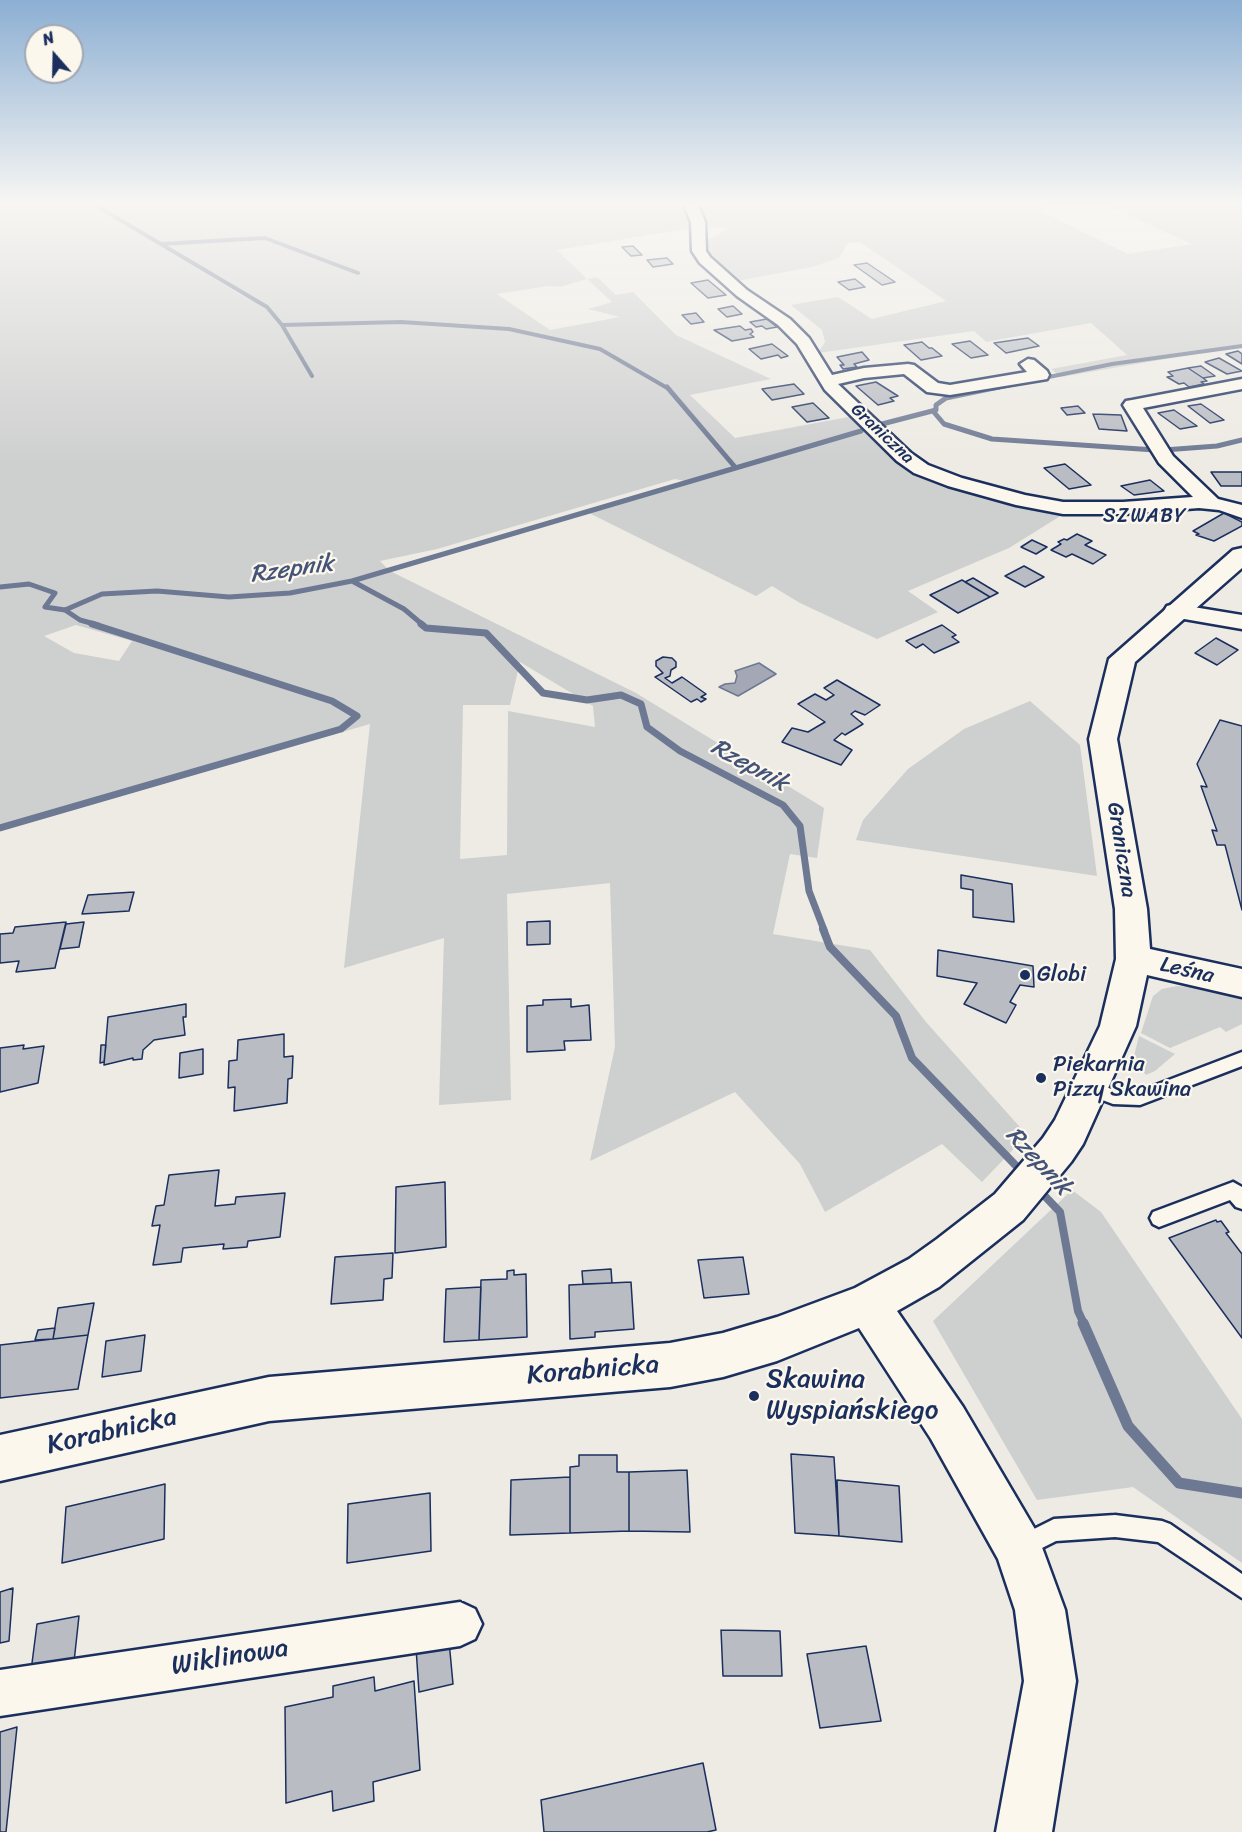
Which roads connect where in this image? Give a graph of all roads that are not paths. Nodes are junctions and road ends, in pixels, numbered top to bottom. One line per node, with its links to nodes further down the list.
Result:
1 (739, 290): 3 (street, Graniczna)
2 (1028, 364): 3 (street)
3 (826, 381): 5 (street, Graniczna)
4 (1242, 384): 5 (street)
5 (1211, 503): 6 (street, Graniczna)
6 (1242, 512)
7 (1242, 555): 8 (street, Graniczna)
8 (1174, 611): 9 (street); 10 (street, Graniczna)
9 (1242, 622)
10 (1132, 959): 11 (street, Leśna); 13 (street, Graniczna)
11 (1242, 983)
12 (1242, 1059): 13 (lane)
13 (1090, 1089): 16 (street, Korabnicka)
14 (1242, 1201): 15 (lane)
15 (1159, 1218)
16 (868, 1304): 17 (street, Korabnicka); 18 (street)
17 (0, 1458)
18 (1019, 1548): 19 (lane); 22 (street)
19 (1242, 1587)
20 (460, 1624): 21 (street, Wiklinowa)
21 (0, 1693)
22 (1024, 1832)

